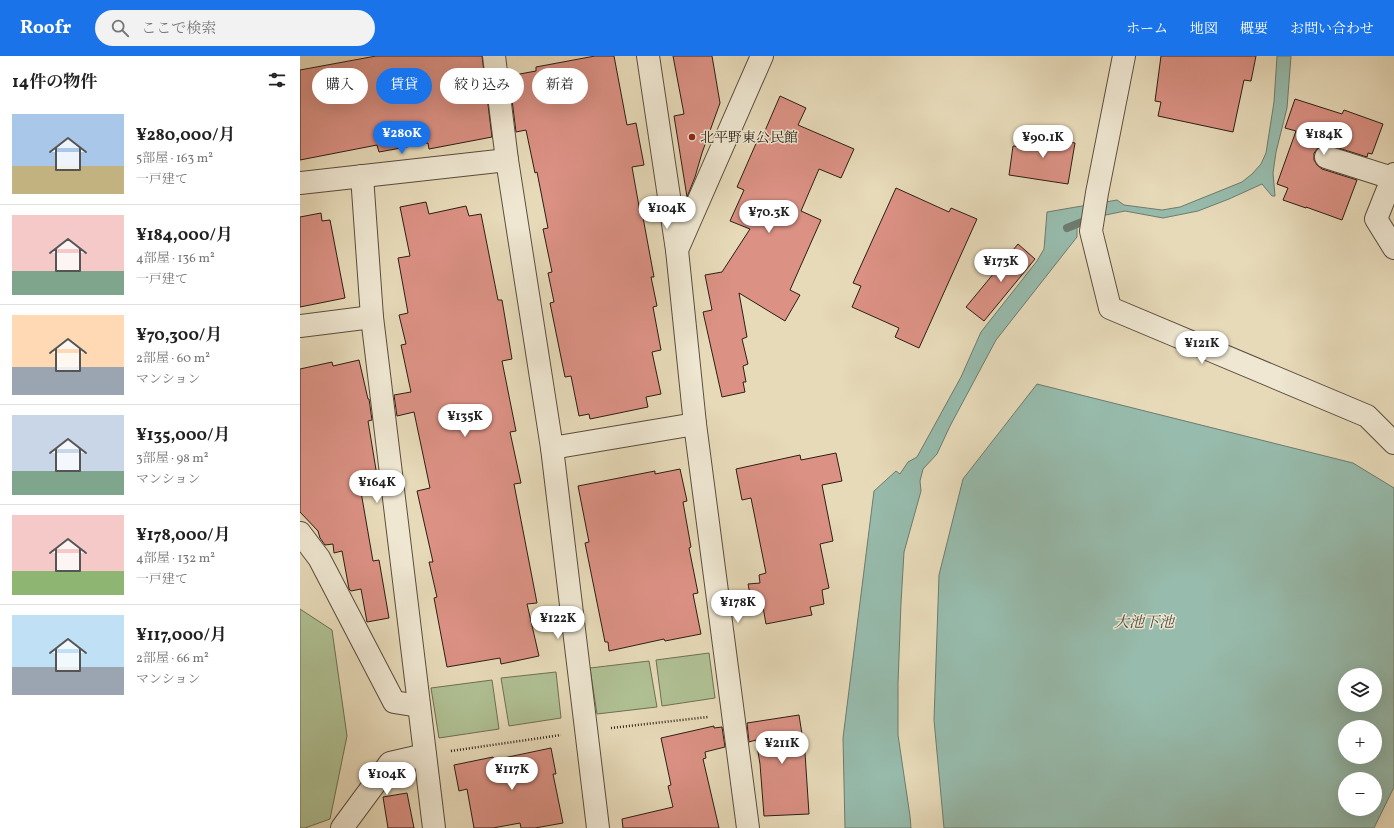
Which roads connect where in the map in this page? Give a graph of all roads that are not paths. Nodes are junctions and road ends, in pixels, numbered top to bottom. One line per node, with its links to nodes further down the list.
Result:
1 (494, 56): 6 (street)
2 (648, 56): 11 (street)
3 (762, 56): 11 (street)
4 (1124, 56): 15 (street)
5 (1326, 157): 8 (street)
6 (507, 160): 7 (street); 16 (street)
7 (362, 176): 9 (street); 12 (street)
8 (1393, 176): 10 (street)
9 (300, 183)
10 (1394, 248)
11 (677, 250): 14 (street)
12 (372, 317): 13 (street); 18 (street)
13 (300, 326)
14 (694, 424): 16 (street); 23 (street)
15 (1394, 443)
16 (552, 448): 22 (street)
17 (300, 534): 18 (street)
18 (419, 706): 19 (street)
19 (425, 755): 20 (street); 21 (street)
20 (342, 828)
21 (434, 828)
22 (598, 828)
23 (748, 828)

